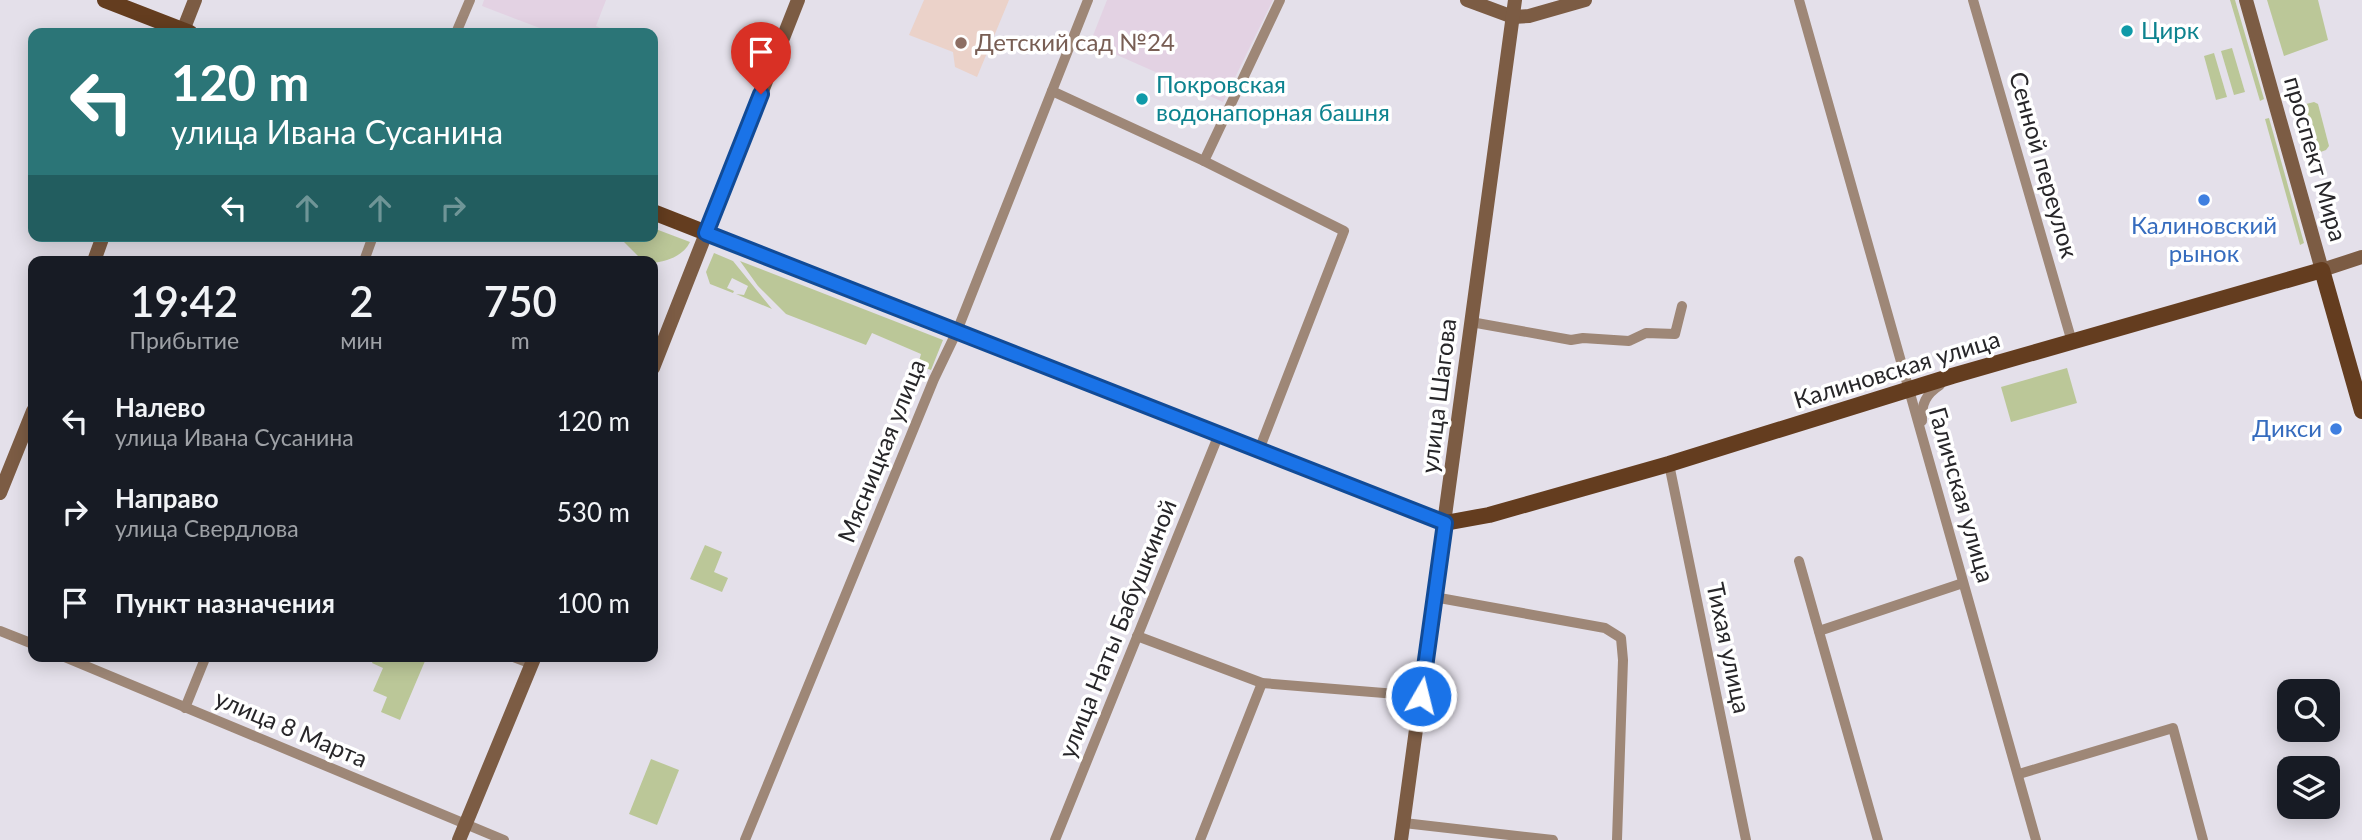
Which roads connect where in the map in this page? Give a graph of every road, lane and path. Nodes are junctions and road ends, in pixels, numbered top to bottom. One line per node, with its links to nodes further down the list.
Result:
1 (105, 0): 14 (main road)
2 (195, 0): 15 (main road)
3 (470, 0): 16 (street)
4 (798, 0): 20 (main road)
5 (1088, 0): 17 (street, Мясницкая улица)
6 (1280, 0): 18 (street)
7 (1467, 0): 13 (main road)
8 (1515, 0): 13 (main road, улица Шагова)
9 (1584, 0): 13 (main road)
10 (1799, 0): 29 (street, Галичская улица)
11 (1973, 0): 26 (street, Сенной переулок)
12 (2246, 0): 22 (main road, проспект Мира)
13 (1513, 17): 24 (main road, улица Шагова)
14 (175, 28)
15 (186, 28)
16 (458, 28)
17 (1052, 91): 18 (street); 25 (street, Мясницкая улица)
18 (1203, 161): 34 (street)
19 (658, 214): 20 (main road)
20 (706, 233): 25 (main road); 27 (main road)
21 (2362, 257): 22 (main road, Калиновская улица)
22 (2322, 270): 26 (main road, Калиновская улица); 30 (main road, проспект Мира)
23 (1682, 306): 24 (street)
24 (1471, 322): 37 (main road, улица Шагова)
25 (957, 331): 32 (main road); 56 (street, Мясницкая улица)
26 (2072, 342): 28 (main road, Калиновская улица)
27 (658, 355)
28 (1952, 376): 29 (main road, Калиновская улица); 33 (street)
29 (1909, 391): 33 (street, Галичская улица); 35 (main road, Калиновская улица)
30 (2362, 411)
31 (28, 423): 36 (main road)
32 (1219, 434): 34 (main road); 43 (street, улица Наты Бабушкиной)
33 (1924, 439): 39 (street, Галичская улица)
34 (1259, 450): 37 (main road)
35 (1669, 464): 37 (main road, Калиновская улица); 62 (street, Тихая улица)
36 (0, 493)
37 (1445, 523): 40 (main road, улица Шагова)
38 (1799, 561): 42 (street)
39 (1963, 583): 42 (street); 51 (street, Галичская улица)
40 (1434, 597): 49 (main road, улица Шагова); 61 (street)
41 (0, 631): 44 (street)
42 (1819, 631): 63 (street)
43 (1137, 636): 48 (street); 57 (street, улица Наты Бабушкиной)
44 (28, 643)
45 (75, 662): 50 (street, улица 8 Марта)
46 (204, 662): 50 (street)
47 (532, 662): 53 (main road)
48 (1262, 683): 49 (street); 58 (street)
49 (1421, 696): 52 (main road, улица Шагова)
50 (185, 708): 53 (street, улица 8 Марта)
51 (2019, 774): 64 (street, Галичская улица); 65 (street)
52 (1404, 823): 59 (main road, улица Шагова); 60 (street)
53 (466, 824): 54 (main road); 55 (street, улица 8 Марта)
54 (459, 840)
55 (504, 840)
56 (746, 840)
57 (1055, 840)
58 (1200, 840)
59 (1401, 840)
60 (1553, 840)
61 (1617, 840)
62 (1746, 840)
63 (1878, 840)
64 (2036, 840)
65 (2203, 840)

